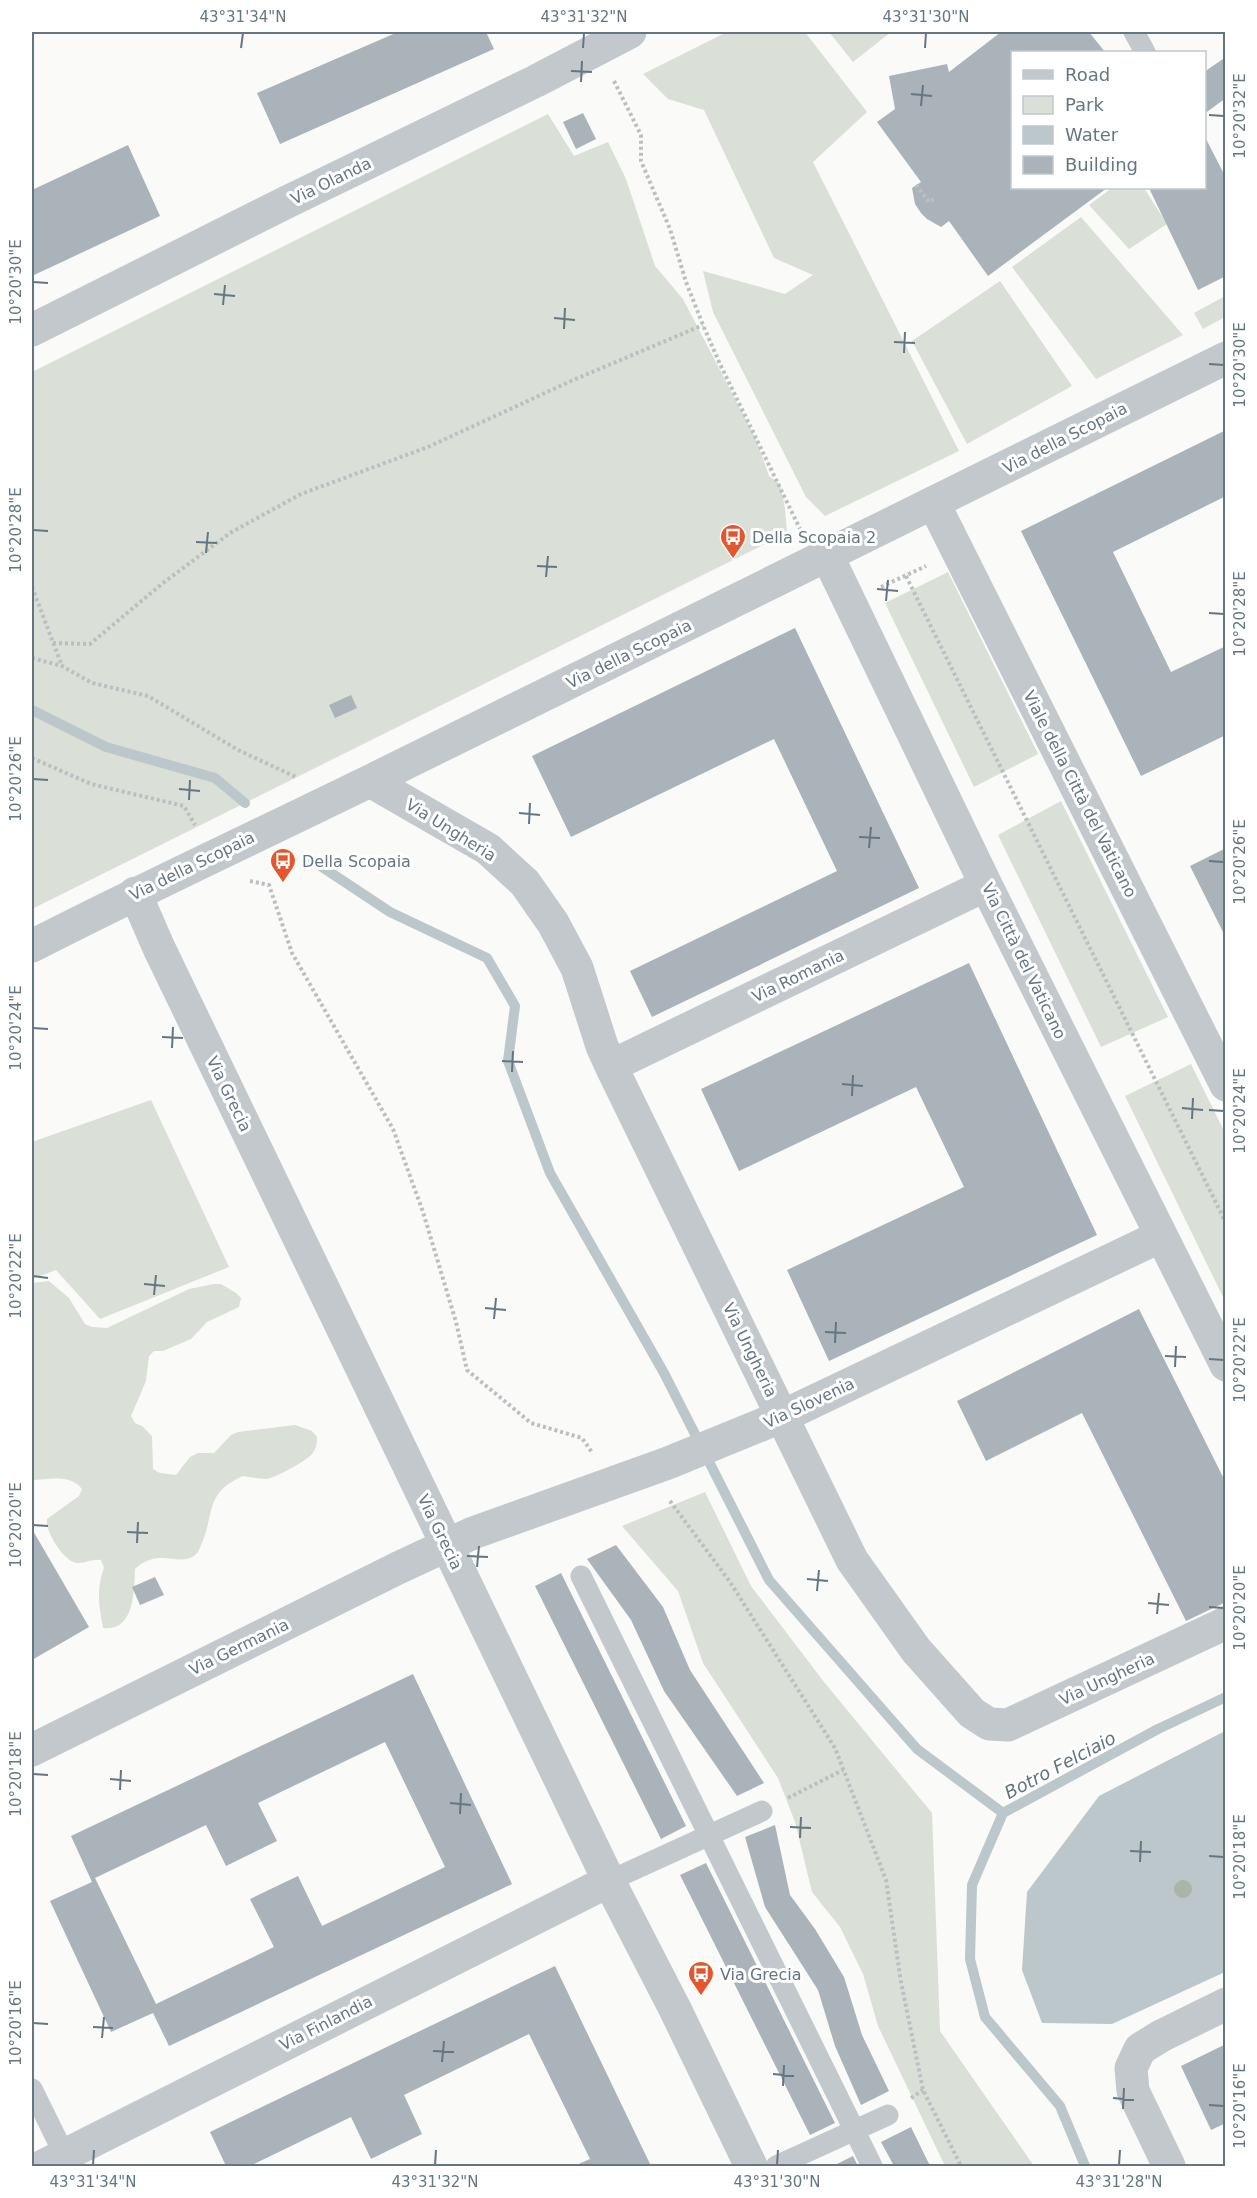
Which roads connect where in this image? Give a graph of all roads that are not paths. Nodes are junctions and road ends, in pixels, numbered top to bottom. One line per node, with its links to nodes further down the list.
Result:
1 (630, 32): 3 (street, Via Olanda)
2 (1134, 32): 4 (lane)
3 (583, 46): 5 (street, Via Olanda)
4 (1144, 51)
5 (32, 330)
6 (1226, 358): 7 (street, Via della Scopaia)
7 (934, 504): 8 (street, Via della Scopaia); 14 (street, Viale della Città del Vaticano)
8 (827, 555): 9 (street, Via della Scopaia); 10 (street, Via Città del Vaticano)
9 (370, 781): 11 (street, Via della Scopaia); 13 (street, Via Ungheria)
10 (986, 885): 13 (street, Via Romania); 15 (street, Via Città del Vaticano)
11 (135, 893): 12 (street, Via della Scopaia); 18 (street, Via Grecia)
12 (32, 946)
13 (611, 1065): 17 (street, Via Ungheria)
14 (1226, 1085)
15 (1161, 1236): 16 (street, Via Città del Vaticano); 17 (street, Via Slovenia)
16 (1226, 1365)
17 (769, 1422): 18 (street, Via Slovenia); 20 (street, Via Ungheria)
18 (447, 1546): 21 (street, Via Germania); 24 (street, Via Grecia)
19 (581, 1576): 23 (lane)
20 (1226, 1623)
21 (32, 1750)
22 (762, 1811): 23 (lane)
23 (710, 1837): 24 (lane); 28 (lane)
24 (609, 1881): 29 (street, Via Finlandia); 30 (street, Via Grecia)
25 (1226, 2004): 33 (street)
26 (32, 2089): 29 (lane)
27 (888, 2115): 28 (lane)
28 (854, 2131): 31 (lane); 32 (lane)
29 (59, 2163)
30 (751, 2166)
31 (776, 2166)
32 (872, 2166)
33 (1169, 2166)

